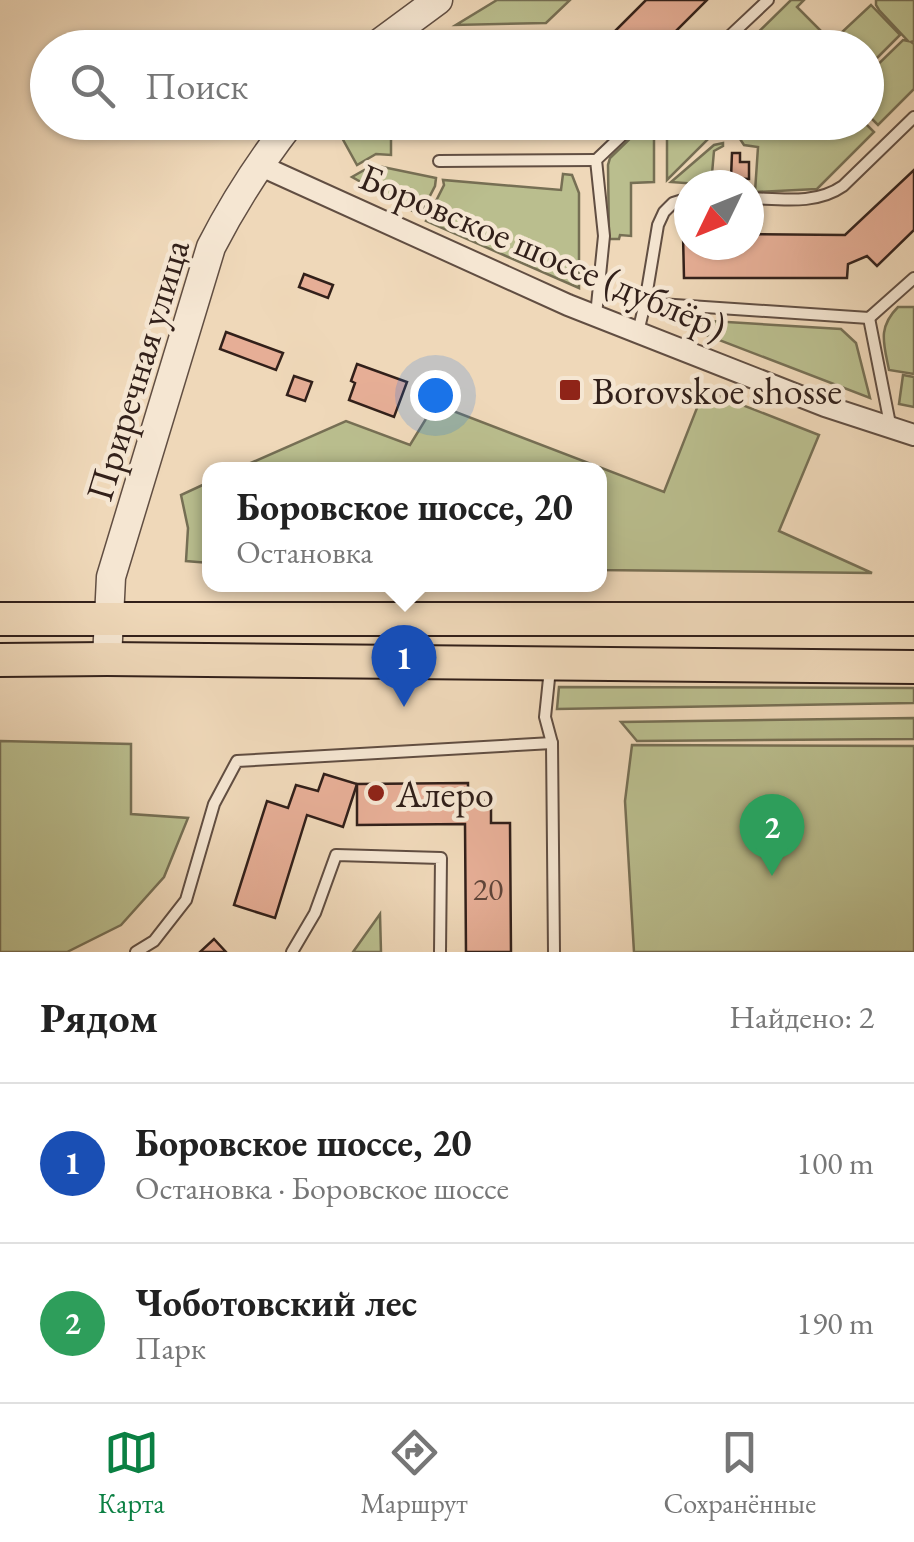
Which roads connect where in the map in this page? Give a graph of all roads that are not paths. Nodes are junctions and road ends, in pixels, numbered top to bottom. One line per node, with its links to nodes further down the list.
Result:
1 (438, 0): 3 (street)
2 (768, 0): 4 (lane)
3 (398, 30)
4 (736, 30)
5 (914, 117): 11 (lane)
6 (278, 140): 10 (street, Приречная улица)
7 (617, 140): 8 (lane)
8 (596, 160): 9 (lane); 15 (lane)
9 (439, 161)
10 (259, 165): 15 (street, Боровское шоссе (дублёр)); 20 (street, Приречная улица)
11 (764, 198)
12 (674, 203): 14 (lane)
13 (914, 278): 16 (lane)
14 (646, 303): 16 (lane); 17 (lane)
15 (596, 316): 17 (street, Боровское шоссе (дублёр))
16 (869, 318): 18 (lane)
17 (638, 332): 18 (street, Боровское шоссе (дублёр))
18 (891, 429): 19 (street, Боровское шоссе (дублёр))
19 (914, 435)
20 (108, 618): 21 (main road); 22 (main road); 23 (street, Приречная улица)
21 (0, 619)
22 (914, 619)
23 (107, 659): 24 (main road); 25 (main road)
24 (0, 660)
25 (551, 663): 26 (main road); 27 (lane)
26 (914, 667)
27 (552, 743): 28 (lane); 31 (lane)
28 (136, 952)
29 (292, 952): 30 (lane)
30 (440, 952)
31 (554, 952)

